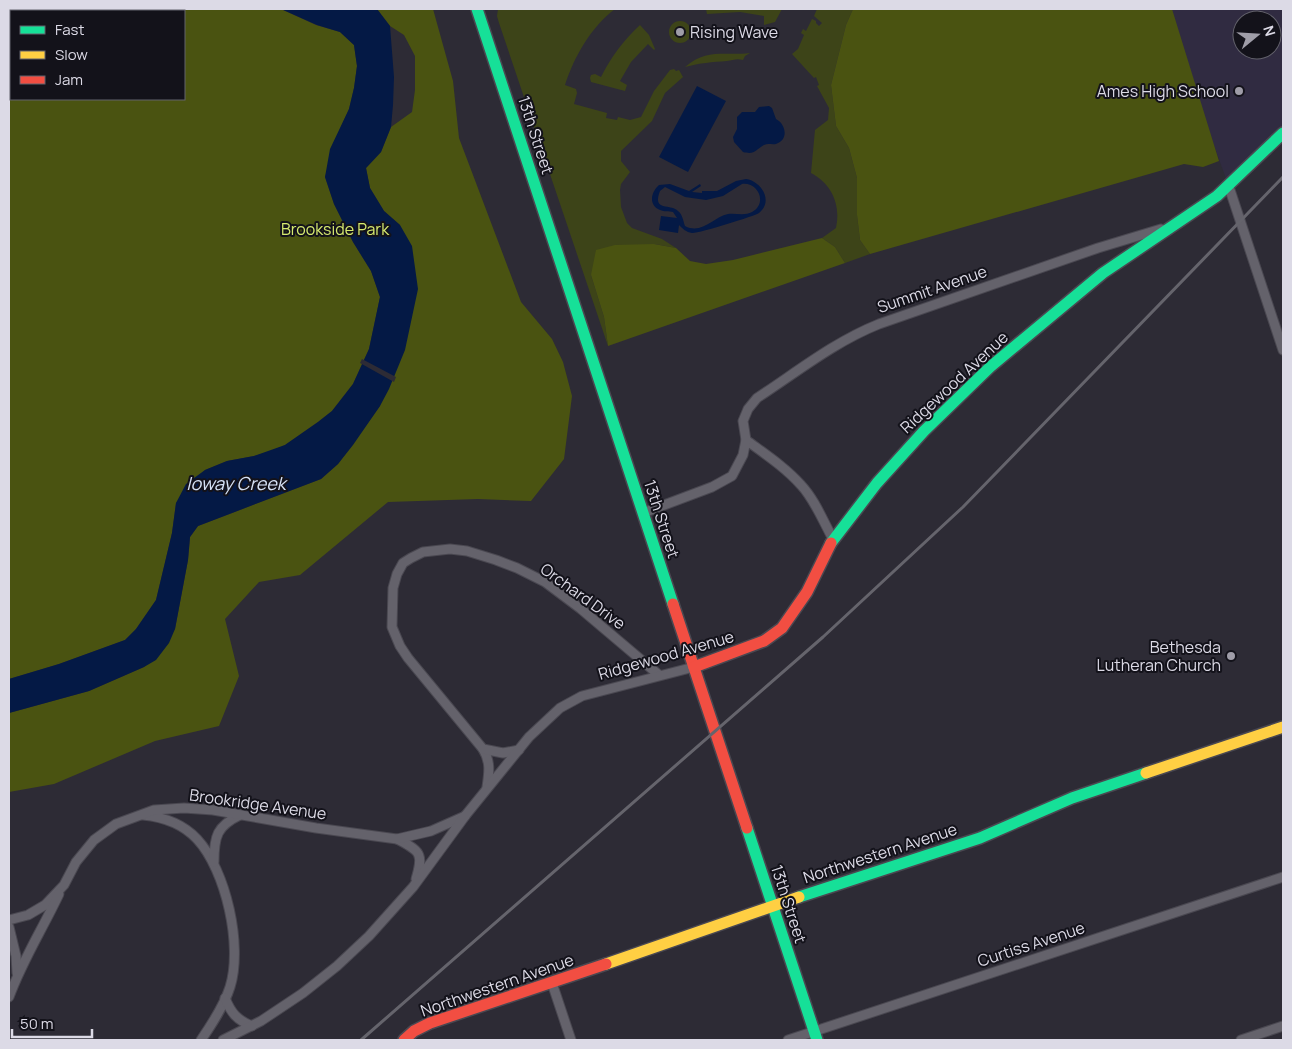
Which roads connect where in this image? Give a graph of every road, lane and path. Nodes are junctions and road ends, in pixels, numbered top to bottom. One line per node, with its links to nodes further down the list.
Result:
1 (477, 9): 7 (street, 13th Street)
2 (1283, 133): 3 (street, Ridgewood Avenue)
3 (1228, 187): 4 (street, Ridgewood Avenue); 5 (street)
4 (1176, 224): 6 (street, Summit Avenue); 8 (street, Ridgewood Avenue)
5 (1283, 350)
6 (746, 440): 7 (street, Summit Avenue); 8 (street)
7 (643, 513): 9 (street, 13th Street)
8 (833, 539): 9 (street, Ridgewood Avenue)
9 (694, 667): 10 (street, Ridgewood Avenue); 23 (street, 13th Street)
10 (659, 675): 12 (street, Orchard Drive); 13 (street, Ridgewood Avenue)
11 (1283, 727): 23 (street, Northwestern Avenue)
12 (483, 749): 13 (street); 14 (street, Orchard Drive)
13 (519, 750): 14 (street, Ridgewood Avenue)
14 (487, 789): 17 (street, Ridgewood Avenue)
15 (140, 814): 16 (street, Brookridge Avenue); 19 (street); 21 (street, Brookridge Avenue)
16 (240, 815): 18 (street, Brookridge Avenue); 19 (street)
17 (465, 816): 18 (street, Brookridge Avenue); 22 (street, Ridgewood Avenue)
18 (397, 839): 22 (street, Brookridge Avenue)
19 (214, 864): 29 (street)
20 (1283, 877): 32 (street, Curtiss Avenue)
21 (64, 884): 24 (street, Brookridge Avenue); 26 (street)
22 (413, 887): 30 (street, Ridgewood Avenue)
23 (773, 905): 27 (street, Northwestern Avenue); 32 (street, 13th Street)
24 (9, 920)
25 (9, 927): 26 (street)
26 (17, 974): 28 (street)
27 (552, 983): 35 (street, Northwestern Avenue); 36 (street)
28 (9, 997)
29 (225, 998): 30 (street); 33 (street)
30 (252, 1026): 34 (street, Ridgewood Avenue)
31 (1283, 1026): 38 (street)
32 (816, 1036): 37 (street, Curtiss Avenue)
33 (201, 1040)
34 (223, 1040)
35 (404, 1040)
36 (571, 1040)
37 (788, 1040)
38 (1241, 1040)

